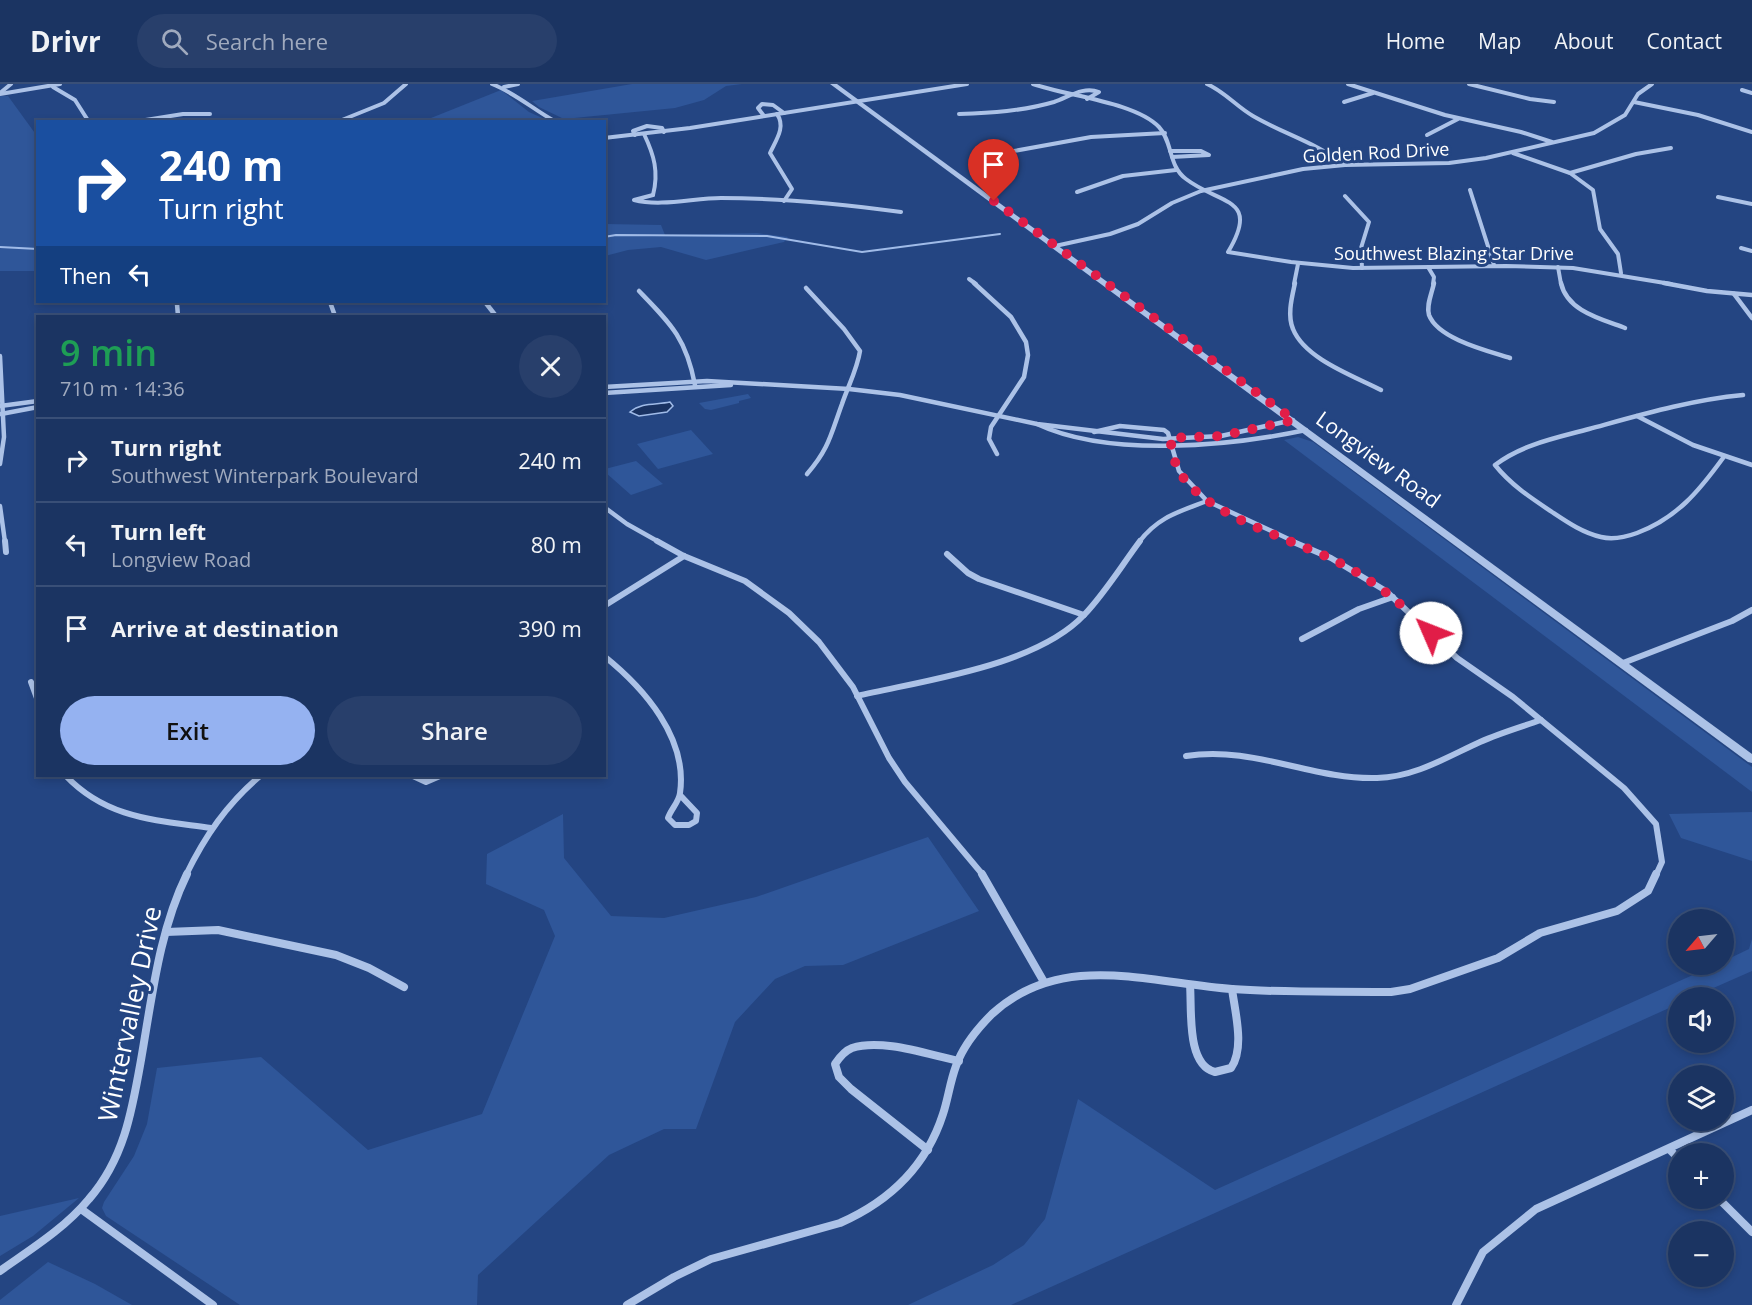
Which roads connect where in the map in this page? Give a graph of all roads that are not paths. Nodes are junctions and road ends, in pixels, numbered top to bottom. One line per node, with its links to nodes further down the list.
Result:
1 (11, 84): 20 (street)
2 (60, 84): 14 (street)
3 (406, 84): 35 (street)
4 (492, 84): 15 (street)
5 (518, 84): 15 (street)
6 (833, 84): 23 (street, Longview Road)
7 (919, 84): 16 (street)
8 (967, 84): 16 (street)
9 (1033, 84): 21 (street)
10 (1207, 84): 50 (street)
11 (1348, 84): 18 (street)
12 (1469, 84): 25 (street)
13 (1652, 84): 26 (street, Golden Rod Drive)
14 (52, 86): 20 (street); 33 (street)
15 (503, 87): 36 (street)
16 (928, 90): 23 (street)
17 (1742, 90): 19 (street)
18 (1373, 93): 24 (street); 32 (street)
19 (1752, 93)
20 (0, 94)
21 (1069, 95): 22 (street); 22 (street); 30 (street)
22 (1087, 99): 39 (street)
23 (857, 101): 27 (street); 63 (street, Longview Road)
24 (1344, 102)
25 (1554, 102)
26 (1634, 102): 38 (street); 44 (street, Golden Rod Drive)
27 (784, 113): 29 (street); 31 (street)
28 (210, 114): 34 (street)
29 (777, 114): 31 (street); 60 (street)
30 (959, 114)
31 (764, 116): 37 (street)
32 (1459, 118): 42 (street); 44 (street)
33 (88, 120)
34 (146, 120)
35 (342, 120)
36 (552, 120)
37 (664, 132): 40 (street); 41 (street)
38 (1752, 132)
39 (1165, 133): 46 (street); 47 (street)
40 (645, 134): 41 (street); 56 (street)
41 (635, 135): 43 (street)
42 (1427, 135)
43 (606, 138)
44 (1553, 142): 48 (street, Golden Rod Drive)
45 (1671, 148): 52 (street)
46 (1014, 151)
47 (1170, 151): 49 (street); 49 (street)
48 (1512, 153): 50 (street, Golden Rod Drive); 52 (street)
49 (1172, 157): 51 (street)
50 (1345, 165): 53 (street, Golden Rod Drive)
51 (1176, 170): 53 (street); 55 (street)
52 (1570, 173): 71 (street)
53 (1207, 190): 63 (street, Golden Rod Drive); 66 (street, Southwest Blazing Star Drive)
54 (1470, 190): 67 (street)
55 (1077, 192)
56 (653, 195): 59 (street); 59 (street)
57 (1345, 196): 70 (street)
58 (1718, 196): 61 (street)
59 (665, 199): 60 (street)
60 (784, 201): 62 (street)
61 (1752, 204)
62 (902, 212)
63 (1055, 246): 97 (street, Longview Road)
64 (1740, 248): 65 (street)
65 (1752, 251)
66 (1298, 264): 70 (street, Southwest Blazing Star Drive); 88 (street)
67 (1494, 266): 68 (street, Southwest Blazing Star Drive); 69 (street, Southwest Blazing Star Drive)
68 (1428, 267): 70 (street, Southwest Blazing Star Drive); 84 (street)
69 (1558, 267): 71 (street, Southwest Blazing Star Drive); 82 (street)
70 (1362, 268)
71 (1622, 273): 75 (street, Southwest Blazing Star Drive)
72 (969, 279): 95 (street)
73 (806, 288): 87 (street)
74 (639, 291): 85 (street)
75 (1734, 294): 76 (street, Southwest Blazing Star Drive); 81 (street)
76 (1752, 295)
77 (486, 303): 80 (street)
78 (177, 304): 79 (street)
79 (178, 315)
80 (495, 315)
81 (1752, 318)
82 (1625, 328)
83 (0, 356): 92 (street)
84 (1510, 358)
85 (695, 385): 86 (street); 87 (street); 89 (street)
86 (606, 387)
87 (849, 389): 95 (street); 107 (street)
88 (1381, 390)
89 (606, 393)
90 (1743, 394): 96 (street)
91 (36, 401): 92 (street)
92 (1, 406): 94 (street)
93 (36, 407): 94 (street)
94 (1, 414): 105 (street)
95 (998, 414): 98 (street); 103 (street)
96 (1637, 416): 104 (street); 104 (street)
97 (1294, 420): 99 (street, Longview Road); 101 (street)
98 (1037, 424): 100 (street); 102 (street)
99 (1306, 430): 102 (street); 120 (street, Longview Road)
100 (1094, 432): 101 (street); 101 (street)
101 (1170, 438): 102 (street)
102 (1171, 447): 108 (street)
103 (997, 454)
104 (1723, 458): 106 (street)
105 (0, 464)
106 (1752, 465)
107 (807, 474)
108 (1207, 501): 114 (street); 117 (street)
109 (0, 506): 111 (street)
110 (606, 508): 113 (street)
111 (6, 552)
112 (947, 554): 117 (street)
113 (684, 556): 115 (street); 123 (street)
114 (1393, 597): 118 (street); 124 (street)
115 (606, 605)
116 (1752, 610): 120 (street)
117 (1084, 615): 123 (street)
118 (1302, 639)
119 (606, 658): 131 (street)
120 (1623, 663): 126 (street, Longview Road)
121 (31, 682): 122 (street)
122 (36, 696)
123 (857, 696): 134 (street)
124 (1541, 720): 125 (street); 137 (street)
125 (1186, 756)
126 (1752, 759)
127 (67, 777): 132 (street)
128 (259, 777): 132 (street, Wintervalley Drive)
129 (413, 777): 130 (street)
130 (438, 777)
131 (680, 795): 131 (street)
132 (211, 828): 133 (street, Wintervalley Drive)
133 (166, 932): 136 (street); 143 (street, Wintervalley Drive)
134 (1044, 982): 135 (street); 138 (street)
135 (1190, 985): 137 (street); 137 (street)
136 (404, 987)
137 (1232, 989)
138 (959, 1061): 142 (street); 142 (street)
139 (1752, 1110): 140 (street)
140 (1682, 1143)
141 (1668, 1149): 149 (street)
142 (928, 1150): 148 (street)
143 (81, 1209): 146 (street, Wintervalley Drive); 147 (street)
144 (1729, 1209): 145 (street)
145 (1752, 1232)
146 (0, 1271)
147 (213, 1305)
148 (627, 1305)
149 (1456, 1305)

